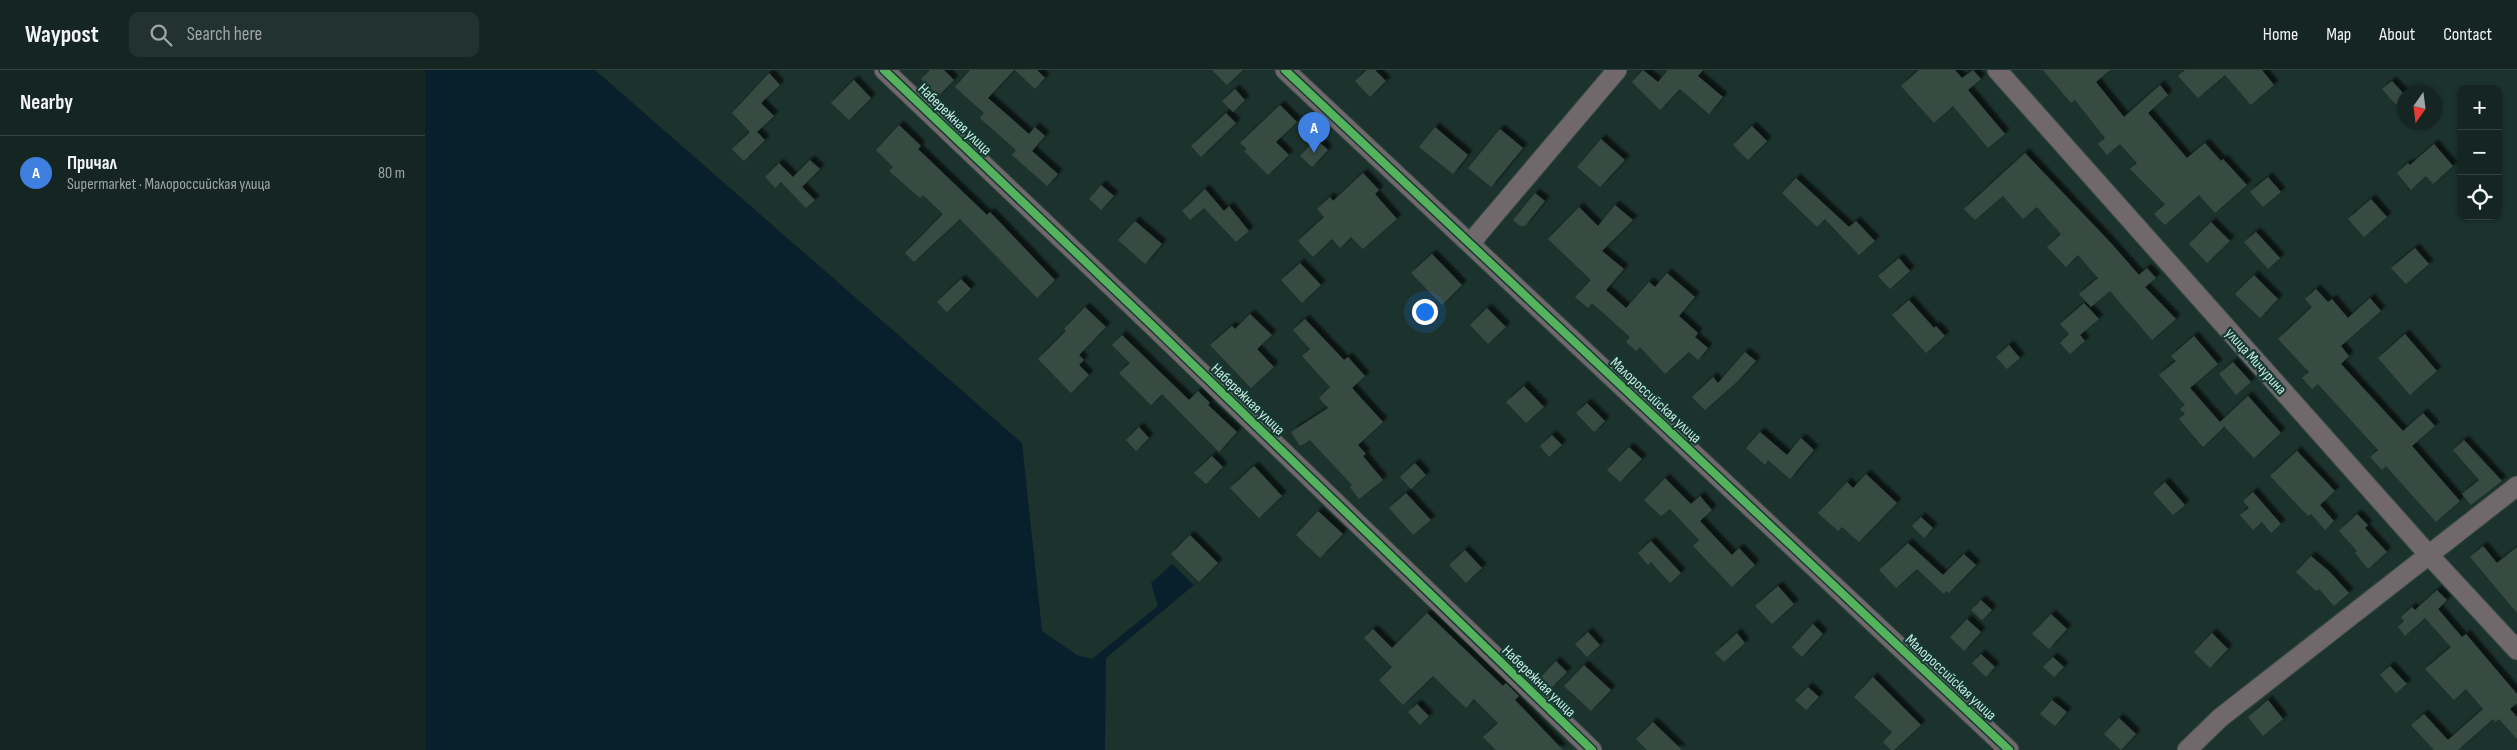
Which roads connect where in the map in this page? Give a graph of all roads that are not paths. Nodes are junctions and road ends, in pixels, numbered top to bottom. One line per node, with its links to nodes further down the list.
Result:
1 (884, 70): 9 (street, Набережная улица)
2 (1285, 70): 5 (street, Малороссийская улица)
3 (1617, 70): 5 (street)
4 (1997, 70): 7 (street, улица Мичурина)
5 (1471, 245): 10 (street, Малороссийская улица)
6 (2517, 486): 7 (street)
7 (2428, 554): 8 (street, улица Мичурина); 11 (street)
8 (2517, 650)
9 (1592, 750)
10 (2009, 750)
11 (2187, 750)

